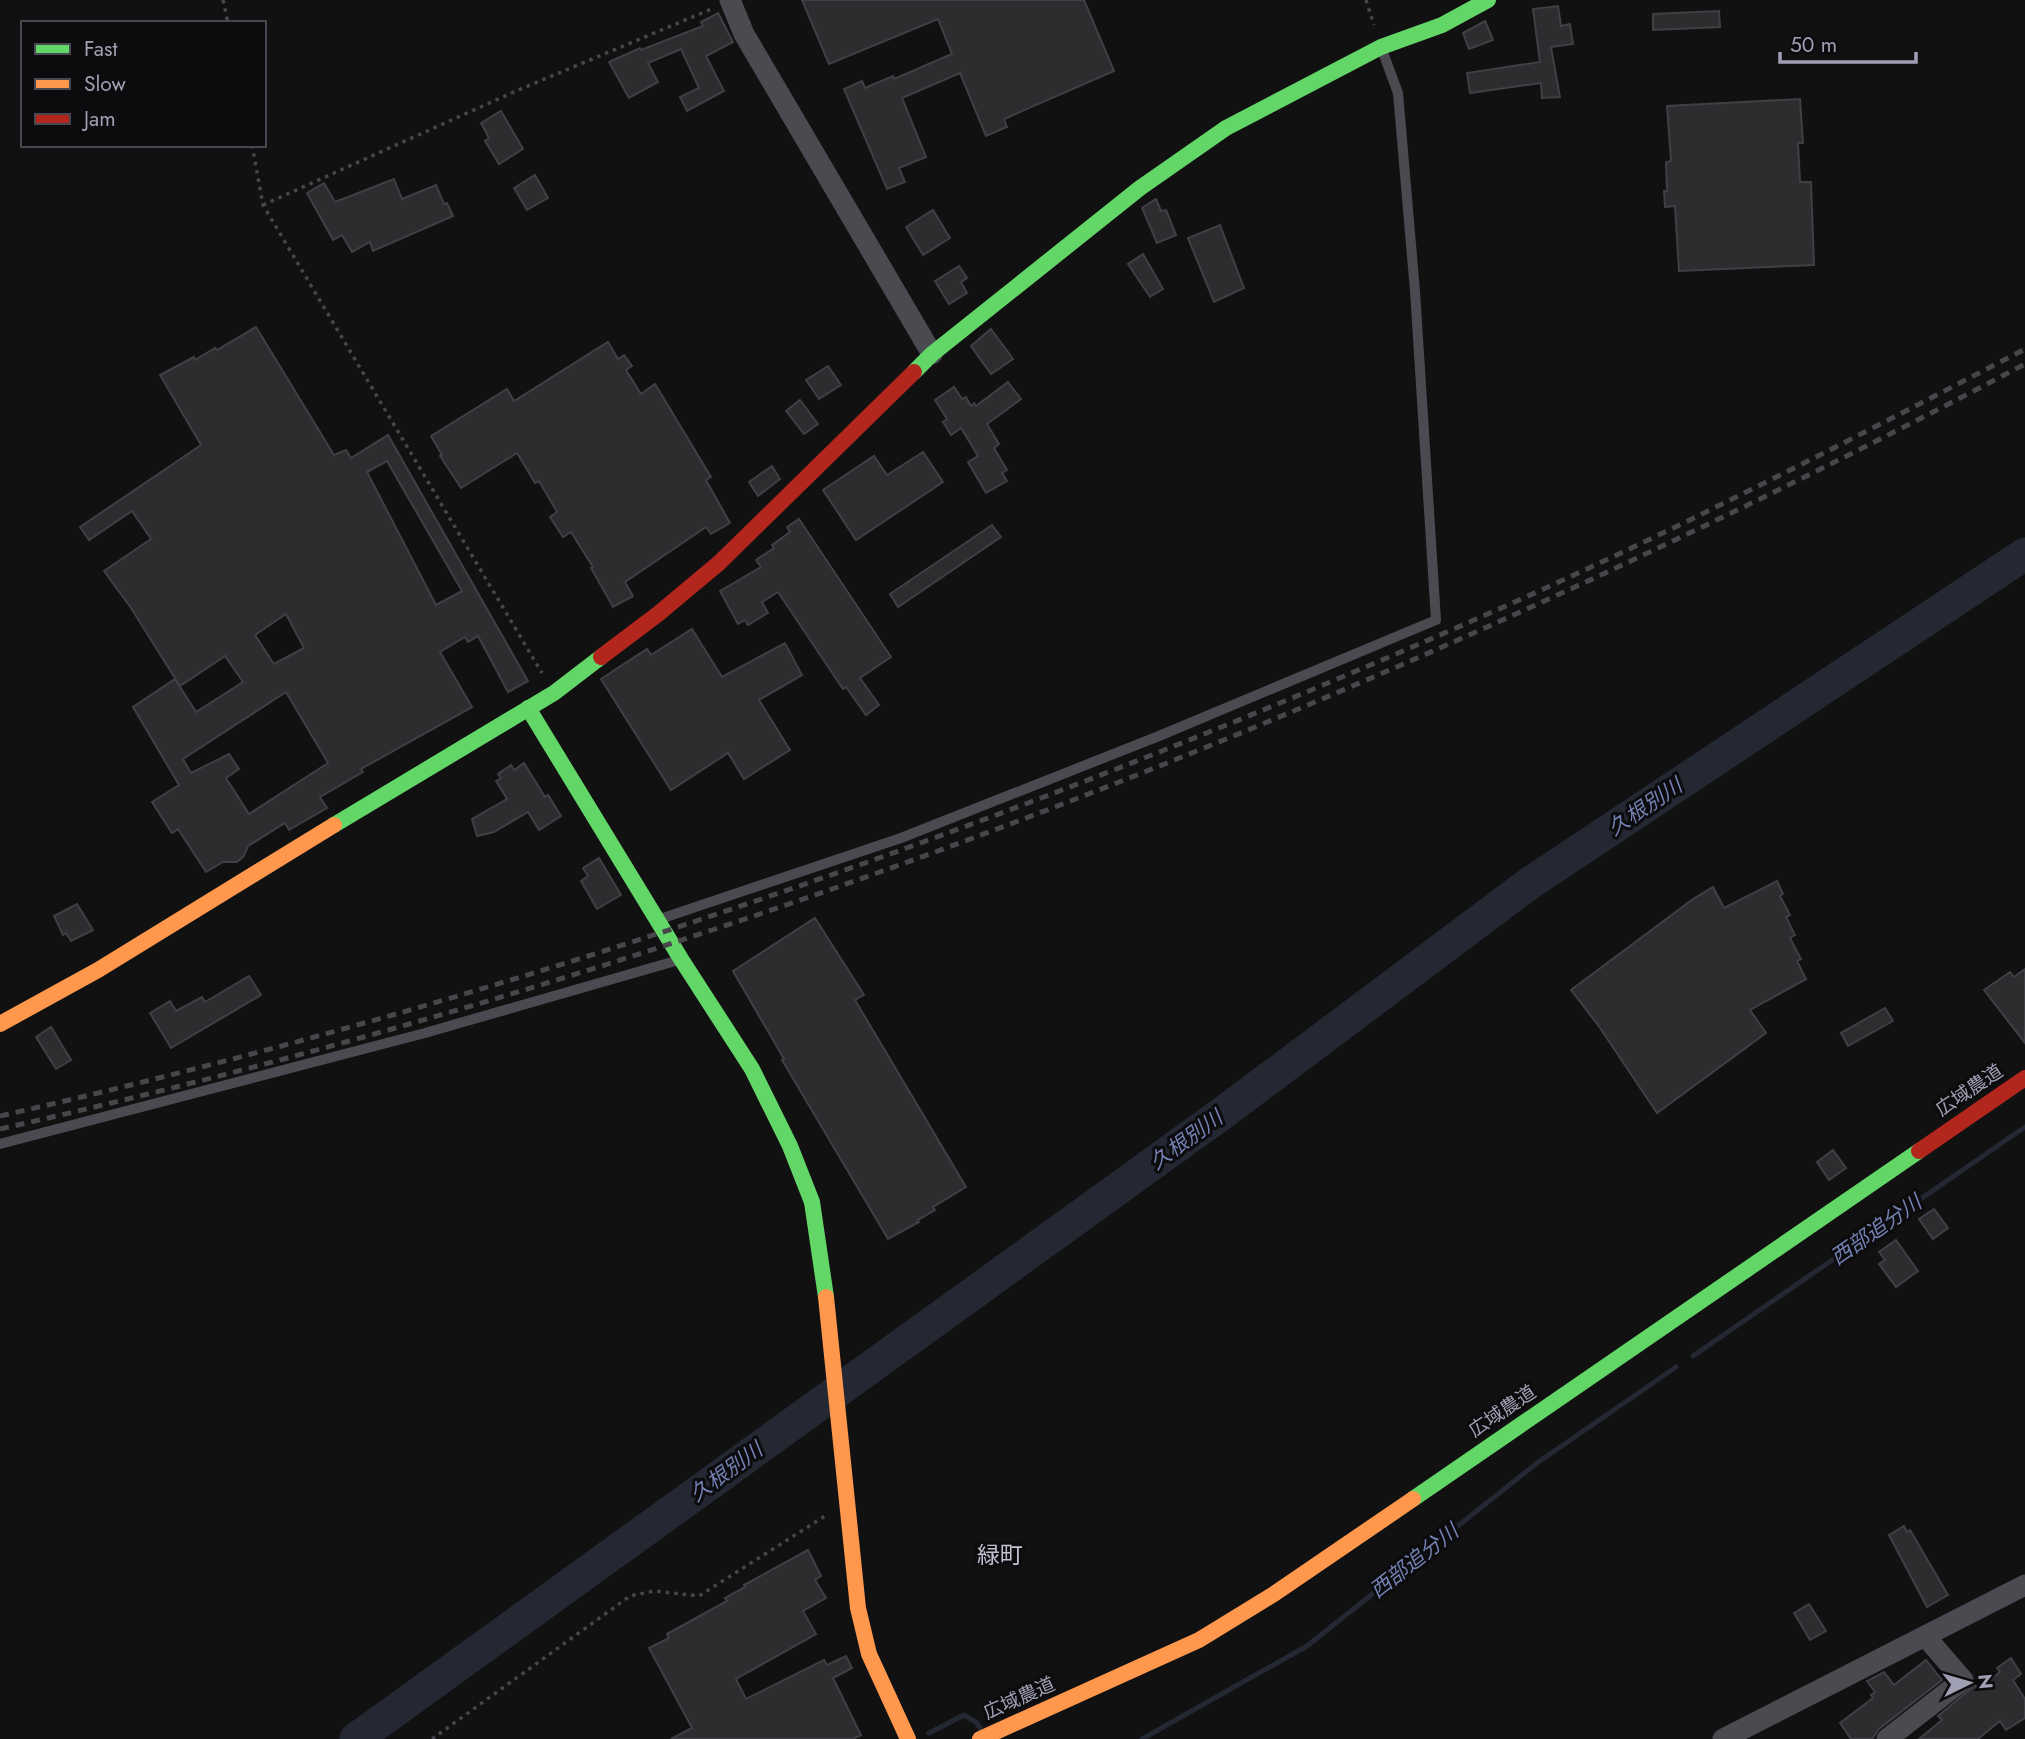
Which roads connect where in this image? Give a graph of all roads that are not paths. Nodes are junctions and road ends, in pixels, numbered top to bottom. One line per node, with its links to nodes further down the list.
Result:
1 (1488, 0): 3 (street)
2 (730, 1): 4 (street)
3 (1381, 47): 4 (street); 6 (lane)
4 (932, 354): 5 (street)
5 (528, 708): 6 (street); 8 (street)
6 (657, 920): 7 (street)
7 (681, 959): 10 (lane); 13 (street)
8 (0, 1024)
9 (2025, 1078): 14 (street, 広域農道)
10 (0, 1144)
11 (2025, 1586): 12 (street)
12 (1924, 1636): 15 (street); 16 (street)
13 (908, 1739)
14 (979, 1739)
15 (1723, 1739)
16 (1888, 1739)

